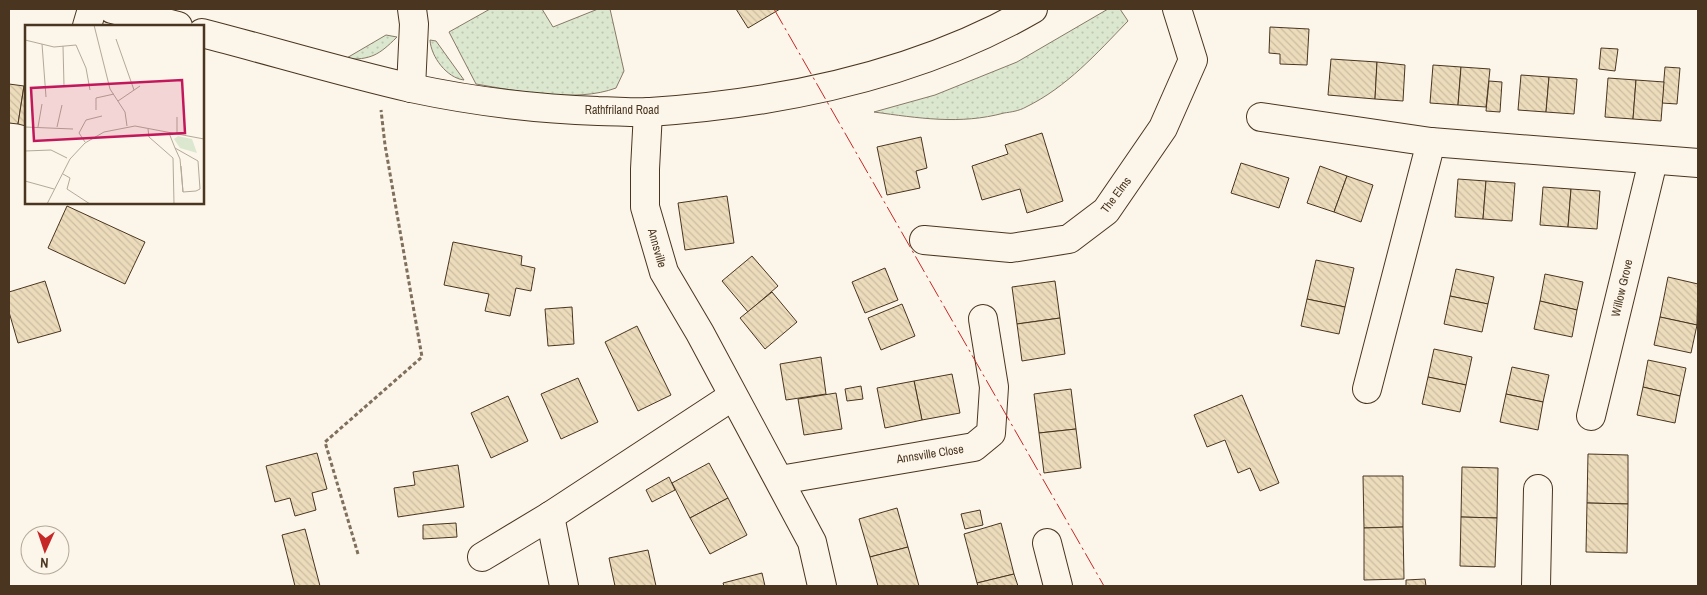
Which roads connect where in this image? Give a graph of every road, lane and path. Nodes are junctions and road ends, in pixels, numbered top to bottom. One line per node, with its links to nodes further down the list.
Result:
1 (92, 9): 7 (street)
2 (112, 9): 6 (street)
3 (412, 9): 10 (street)
4 (1033, 9): 11 (street, Rathfriland Road)
5 (1177, 9): 16 (street, The Elms)
6 (176, 20)
7 (87, 25)
8 (204, 34): 9 (street, Rathfriland Road)
9 (378, 79): 10 (street, Rathfriland Road); 25 (path)
10 (411, 88): 11 (street, Rathfriland Road)
11 (648, 112): 19 (street, Annsville)
12 (1261, 117): 13 (street)
13 (1431, 142): 14 (street); 18 (street)
14 (1652, 161): 15 (street); 20 (street, Willow Grove)
15 (1698, 164)
16 (924, 240)
17 (983, 318): 21 (street, Annsville Close)
18 (1367, 389)
19 (733, 396): 21 (street, Annsville); 23 (street)
20 (1592, 416)
21 (780, 480): 28 (street, Annsville)
22 (1538, 489): 30 (street)
23 (550, 516): 26 (street); 27 (street)
24 (1047, 543): 29 (street)
25 (358, 554)
26 (482, 557)
27 (564, 586)
28 (822, 586)
29 (1058, 586)
30 (1536, 586)

